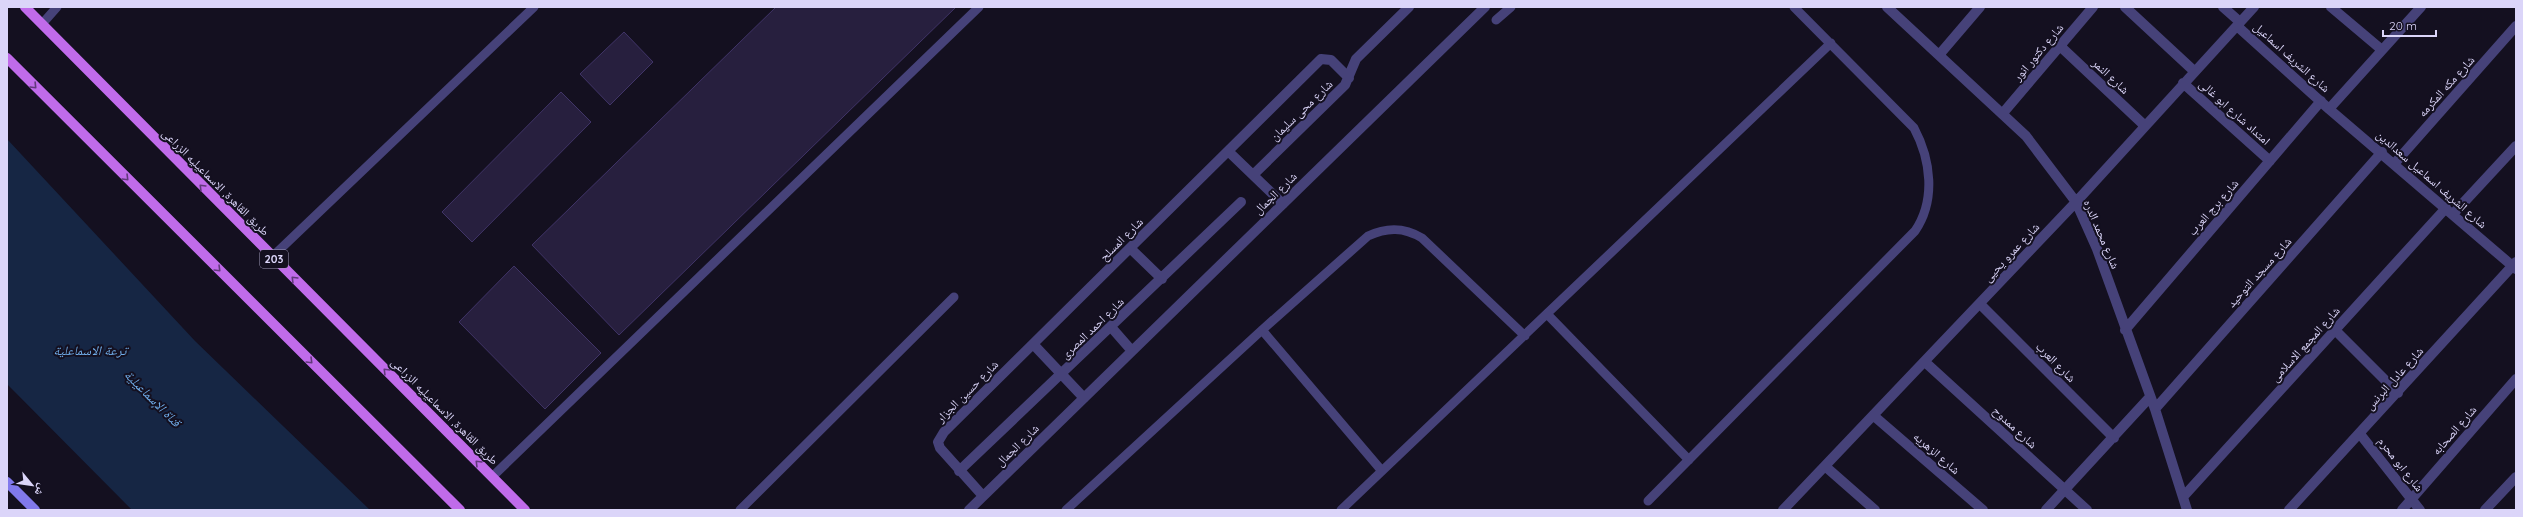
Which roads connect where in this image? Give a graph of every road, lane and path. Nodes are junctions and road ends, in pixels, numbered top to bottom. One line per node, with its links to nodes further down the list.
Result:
1 (25, 7): 18 (main road, طريق القاهرة, الاسماعيليه الزراعى / 203)
2 (57, 7): 18 (lane)
3 (534, 7): 44 (lane)
4 (978, 7): 71 (lane)
5 (1409, 7): 27 (street, شارع محى سليمان)
6 (1485, 7): 41 (street, شارع الجمال)
7 (1511, 7): 17 (lane)
8 (1794, 7): 21 (lane)
9 (1887, 7): 24 (street, شارع محمد الدره)
10 (1980, 7): 24 (street)
11 (2093, 7): 22 (street, شارع دكتور انور)
12 (2125, 7): 26 (street)
13 (2223, 7): 19 (street, شارع الشريف اسماعيل)
14 (2254, 7): 19 (street, شارع عمرو يحيى)
15 (2331, 7): 23 (street)
16 (2421, 7): 23 (street)
17 (1496, 20)
18 (42, 24): 44 (main road, طريق القاهرة, الاسماعيليه الزراعى / 203, one-way to 18)
19 (2238, 24): 26 (street, شارع عمرو يحيى); 29 (street, شارع الشريف اسماعيل)
20 (2516, 26): 37 (street, شارع مكه المكرمه)
21 (1831, 43): 49 (lane); 67 (lane)
22 (2060, 46): 31 (street, شارع دكتور انور); 32 (street, شارع النمر)
23 (2382, 50): 30 (street)
24 (1939, 55): 31 (street, شارع محمد الدره)
25 (7, 58): 80 (main road, one-way to 80)
26 (2194, 71): 28 (street, شارع عمرو يحيى)
27 (1349, 78): 34 (street, شارع المسلح); 38 (street, شارع محى سليمان)
28 (2183, 83): 32 (street, شارع عمرو يحيى); 36 (street, امتداد شارع ابو غالى)
29 (2321, 101): 30 (street, شارع الشريف اسماعيل); 36 (street, شارع برج العرب)
30 (2329, 108): 35 (street, شارع الشريف اسماعيل سعدالدين)
31 (2003, 113): 40 (street, شارع محمد الدره)
32 (2144, 125): 40 (street, شارع عمرو يحيى)
33 (2516, 146): 42 (street, شارع المجمع الاسلامى)
34 (1228, 151): 38 (street); 43 (street, شارع المسلح)
35 (2382, 152): 37 (street, شارع الشريف اسماعيل سعدالدين); 63 (street, شارع مسجد التوحيد)
36 (2270, 161): 52 (street, شارع برج العرب)
37 (2395, 163): 42 (street, شارع الشريف اسماعيل سعدالدين)
38 (1253, 175): 41 (street)
39 (1241, 202): 46 (street, شارع احمد المصرى)
40 (2076, 202): 48 (street, شارع عمرو يحيى); 52 (street, شارع محمد الدره)
41 (1283, 204): 56 (street, شارع الجمال)
42 (2450, 211): 45 (street, شارع الشريف اسماعيل سعدالدين); 53 (street, شارع المجمع الاسلامى)
43 (1130, 248): 46 (street); 55 (street, شارع المسلح)
44 (272, 257): 71 (main road, طريق القاهرة, الاسماعيليه الزراعى / 203, one-way to 44)
45 (2515, 266): 60 (street, شارع عادل البرنس)
46 (1162, 279): 50 (street, شارع احمد المصرى)
47 (954, 297): 82 (lane)
48 (1980, 304): 57 (street, شارع عمرو يحيى); 66 (street, شارع العرب)
49 (1547, 314): 54 (lane); 67 (lane)
50 (1111, 327): 56 (street); 58 (street, شارع احمد المصرى)
51 (1262, 330): 54 (lane); 70 (lane); 84 (lane)
52 (2125, 330): 61 (street, شارع محمد الدره)
53 (2335, 330): 60 (street); 76 (street, شارع المجمع الاسلامى)
54 (1525, 336): 70 (lane)
55 (1033, 344): 58 (street); 69 (street, شارع حسين الجزار)
56 (1132, 351): 62 (street, شارع الجمال)
57 (1925, 362): 64 (street, شارع عمرو يحيى); 74 (street, شارع ممدوح)
58 (1061, 375): 62 (street); 69 (street, شارع احمد المصرى)
59 (2516, 379): 77 (street, شارع الصحابه)
60 (2398, 393): 65 (street, شارع عادل البرنس)
61 (2150, 397): 63 (street, شارع محمد الدره); 66 (street)
62 (1084, 398): 75 (street, شارع الجمال)
63 (2155, 409): 76 (street, شارع محمد الدره)
64 (1874, 416): 68 (street, شارع عمرو يحيى); 88 (street, شارع الزهريه)
65 (2360, 434): 77 (street, شارع ابو محرم); 92 (street, شارع عادل البرنس)
66 (2114, 438): 74 (street)
67 (1689, 460): 78 (lane)
68 (1826, 467): 86 (street, شارع عمرو يحيى); 87 (street)
69 (959, 471): 75 (street, شارع حسين الجزار)
70 (1382, 471): 85 (lane)
71 (492, 477): 81 (main road, طريق القاهرة, الاسماعيليه الزراعى / 203)
72 (2516, 477): 95 (street)
73 (7, 482): 79 (main road)
74 (2065, 490): 89 (street); 90 (street, شارع ممدوح)
75 (983, 496): 83 (street, شارع الجمال)
76 (2183, 497): 91 (street, شارع محمد الدره)
77 (2412, 499): 93 (street, شارع الصحابه); 94 (street, شارع ابو محرم)
78 (1648, 501)
79 (35, 510)
80 (460, 510)
81 (525, 510)
82 (740, 510)
83 (969, 510)
84 (1066, 510)
85 (1341, 510)
86 (1783, 510)
87 (1875, 510)
88 (1983, 510)
89 (2046, 510)
90 (2087, 510)
91 (2187, 510)
92 (2288, 510)
93 (2402, 510)
94 (2420, 510)
95 (2485, 510)

